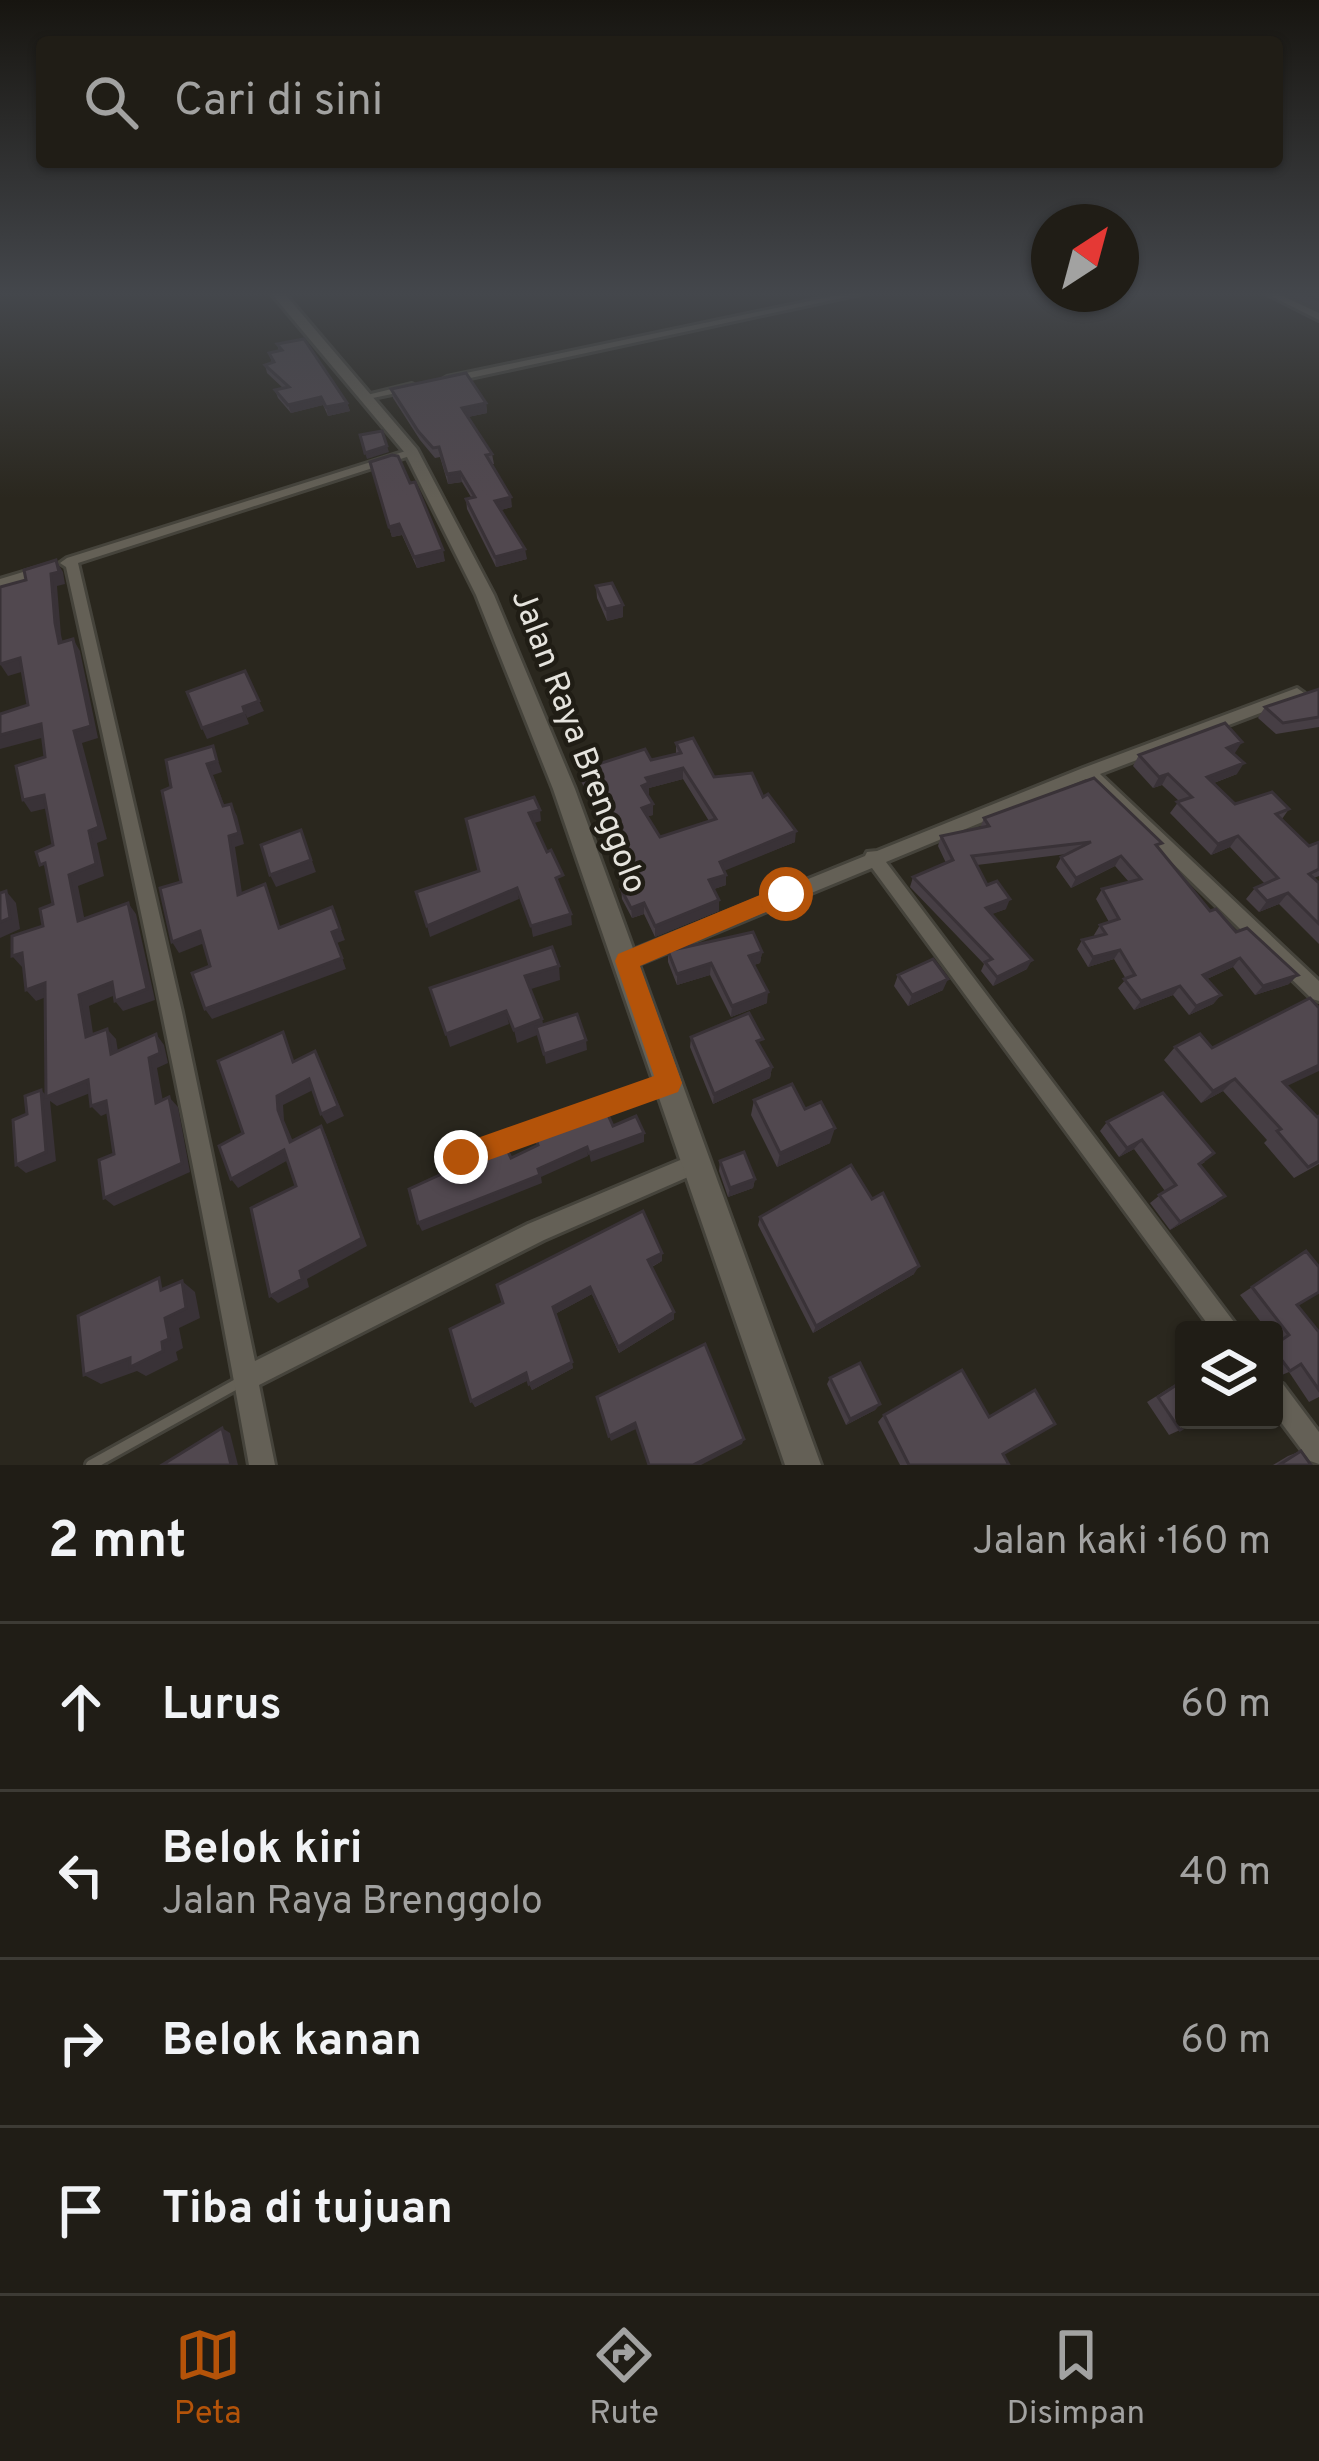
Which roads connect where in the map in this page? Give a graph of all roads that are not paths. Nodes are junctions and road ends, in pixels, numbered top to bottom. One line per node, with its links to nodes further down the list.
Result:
1 (337, 361): 3 (main road, Jalan Raya Brenggolo)
2 (537, 361): 3 (street)
3 (368, 397): 4 (main road, Jalan Raya Brenggolo)
4 (412, 452): 5 (street); 10 (main road, Jalan Raya Brenggolo)
5 (70, 561): 6 (street); 16 (street)
6 (0, 583)
7 (1297, 693): 8 (street)
8 (1088, 772): 9 (street); 11 (street)
9 (873, 857): 10 (street); 15 (street)
10 (627, 961): 12 (main road, Jalan Raya Brenggolo)
11 (1319, 994)
12 (669, 1083): 13 (lane); 14 (main road, Jalan Raya Brenggolo)
13 (461, 1157)
14 (697, 1162): 16 (street); 21 (main road, Jalan Raya Brenggolo)
15 (1219, 1321)
16 (247, 1378): 19 (lane); 20 (street)
17 (1283, 1406): 18 (street)
18 (1319, 1452)
19 (92, 1465)
20 (262, 1465)
21 (803, 1465)

